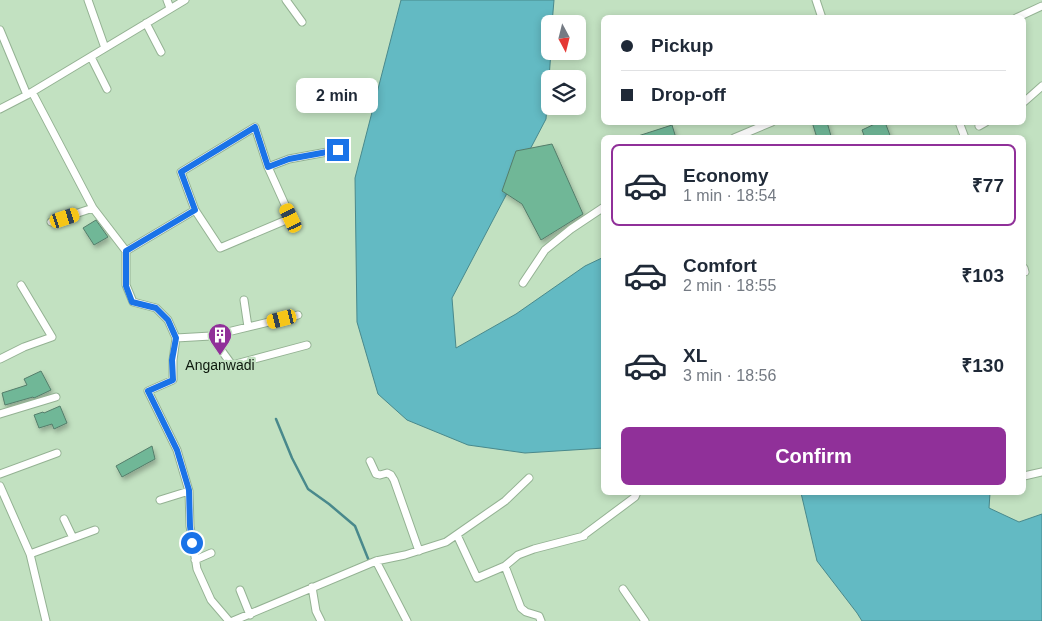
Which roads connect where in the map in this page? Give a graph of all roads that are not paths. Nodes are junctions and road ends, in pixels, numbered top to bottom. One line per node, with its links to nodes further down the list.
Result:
1 (88, 0): 13 (street)
2 (167, 0): 7 (street)
3 (185, 0): 7 (street)
4 (286, 0): 10 (street)
5 (816, 0): 8 (street)
6 (1042, 6): 9 (street)
7 (170, 8): 11 (street)
8 (821, 15)
9 (1022, 15)
10 (302, 22)
11 (146, 23): 13 (street); 14 (street)
12 (0, 30): 18 (street)
13 (105, 48): 15 (street)
14 (160, 52)
15 (91, 57): 17 (street); 18 (street)
16 (1042, 86): 19 (street)
17 (107, 89)
18 (30, 94): 20 (street); 25 (street)
19 (1026, 100)
20 (0, 109)
21 (765, 125): 22 (street)
22 (741, 135)
23 (338, 150): 24 (street)
24 (268, 167): 27 (street); 27 (street)
25 (93, 208): 28 (street); 29 (street)
26 (601, 209): 30 (street)
27 (195, 210): 29 (street)
28 (51, 222)
29 (126, 251): 36 (street)
30 (523, 283)
31 (21, 285): 38 (street)
32 (244, 300): 34 (street)
33 (298, 315): 34 (street)
34 (248, 327): 35 (street)
35 (211, 336): 36 (street); 37 (street)
36 (176, 338): 48 (street)
37 (307, 345)
38 (0, 359)
39 (56, 397): 40 (street)
40 (0, 414)
41 (57, 453): 44 (street)
42 (370, 461): 55 (street)
43 (1042, 472): 45 (street)
44 (0, 474)
45 (1026, 476)
46 (529, 478): 53 (street)
47 (0, 486): 56 (street)
48 (189, 490): 50 (street); 58 (street)
49 (636, 495): 60 (street)
50 (160, 500)
51 (64, 519): 54 (street)
52 (95, 530): 54 (street)
53 (457, 535): 55 (street); 60 (street)
54 (73, 538): 56 (street)
55 (419, 551): 59 (street)
56 (30, 554): 65 (street)
57 (211, 554): 58 (street)
58 (196, 560): 66 (street)
59 (376, 561): 61 (street); 69 (street)
60 (505, 566): 70 (street)
61 (312, 587): 64 (street); 68 (street)
62 (623, 589): 71 (street)
63 (240, 590): 64 (street)
64 (250, 615): 67 (street)
65 (46, 621)
66 (229, 621)
67 (233, 621)
68 (321, 621)
69 (407, 621)
70 (541, 621)
71 (645, 621)

